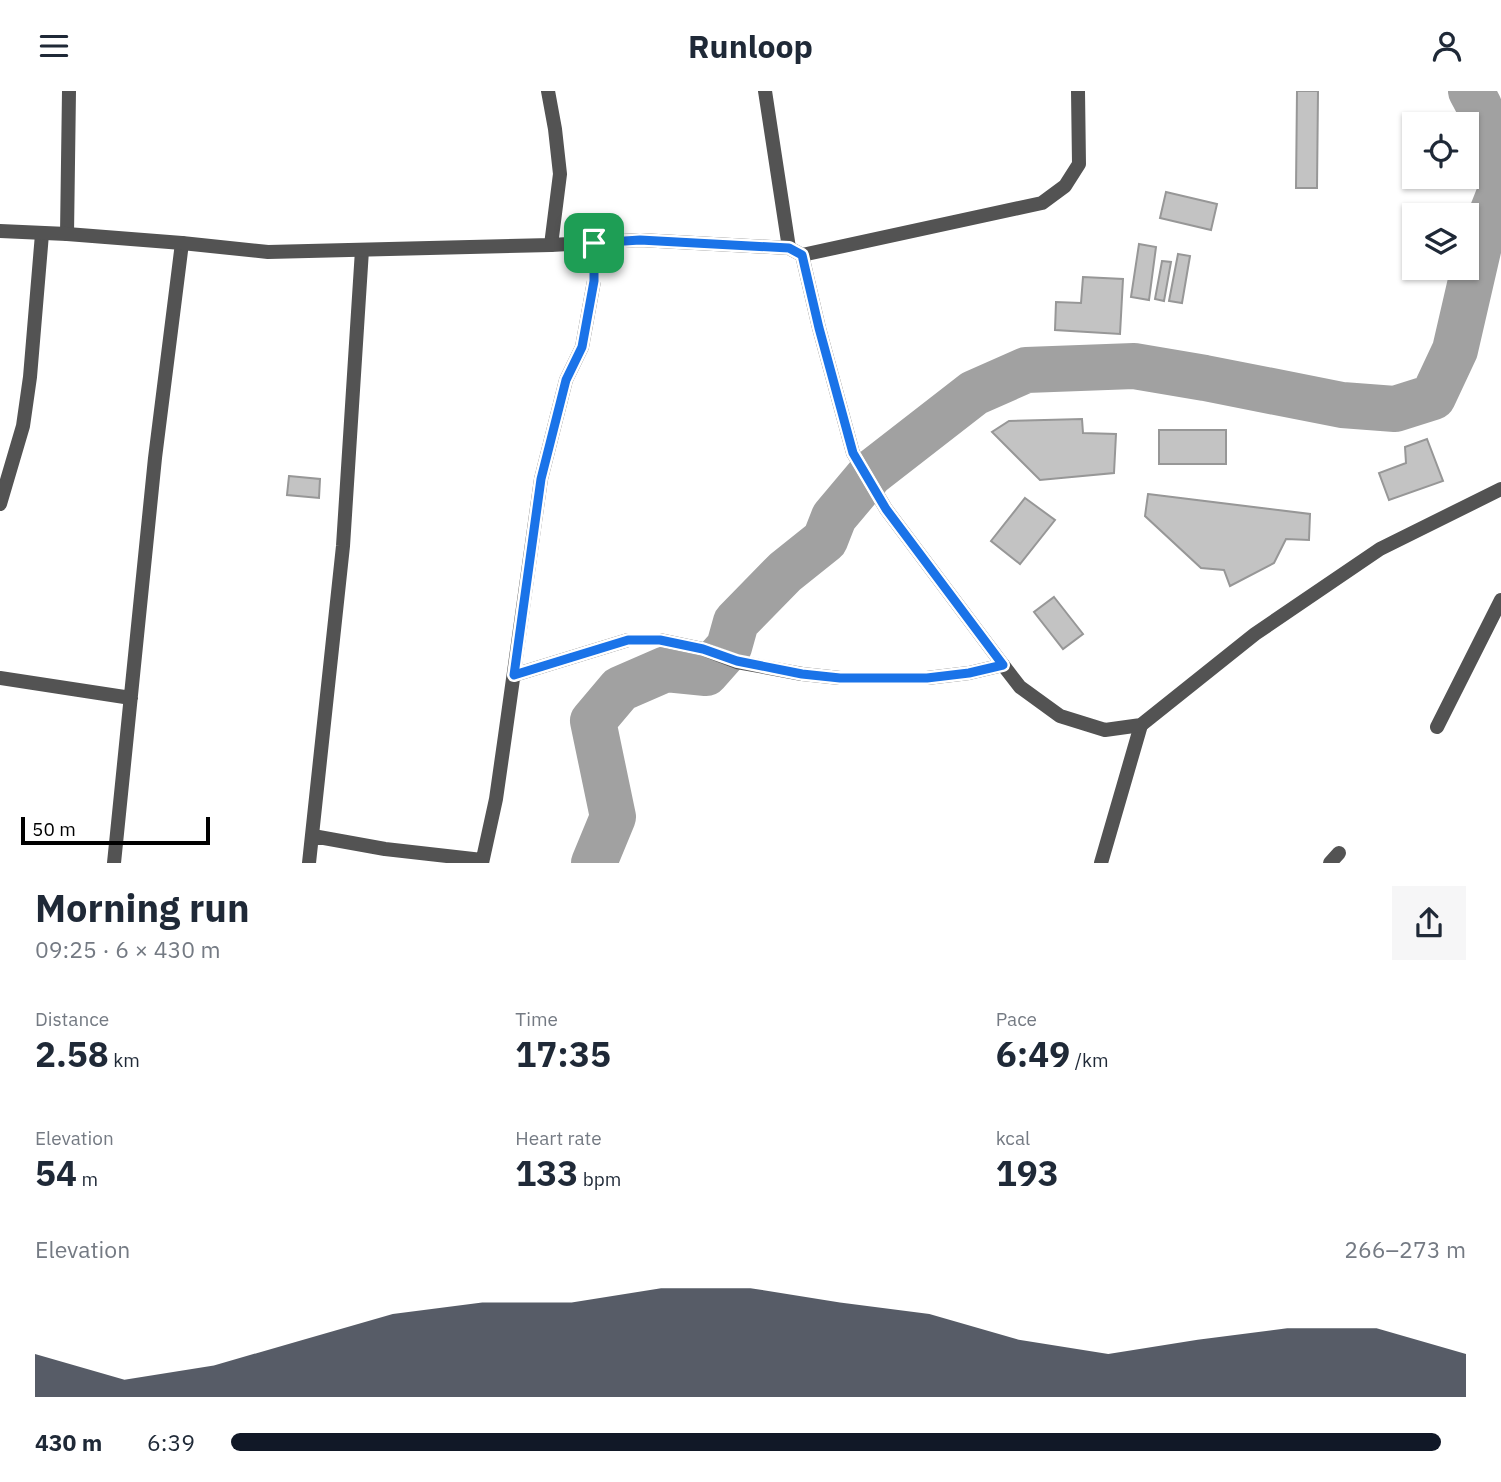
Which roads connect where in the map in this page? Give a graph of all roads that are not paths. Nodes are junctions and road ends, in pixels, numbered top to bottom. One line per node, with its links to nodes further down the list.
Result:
1 (69, 91): 7 (street)
2 (548, 91): 10 (street)
3 (765, 91): 12 (street)
4 (1078, 91): 12 (street)
5 (0, 232): 6 (street)
6 (42, 234): 7 (street); 14 (street)
7 (67, 234): 8 (street)
8 (181, 243): 11 (street); 19 (street)
9 (594, 243): 10 (street); 12 (street); 17 (street)
10 (551, 245): 11 (street)
11 (362, 250): 22 (street)
12 (795, 251): 16 (street)
13 (1501, 489): 20 (street)
14 (0, 504)
15 (1501, 600): 21 (street)
16 (1003, 665): 17 (street); 20 (street)
17 (514, 675): 23 (street)
18 (0, 678): 19 (street)
19 (131, 698): 24 (street)
20 (1141, 725): 26 (street)
21 (1437, 727)
22 (313, 836): 23 (street); 25 (street)
23 (482, 861)
24 (114, 863)
25 (309, 863)
26 (1101, 863)

